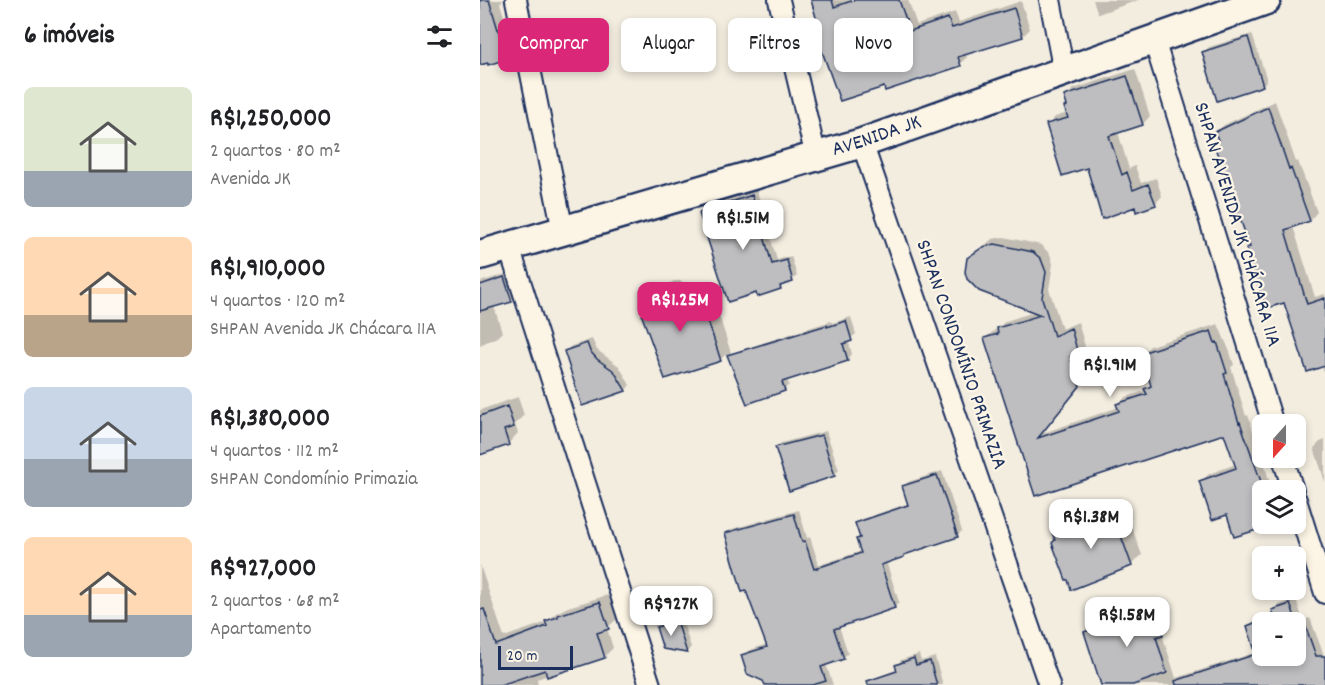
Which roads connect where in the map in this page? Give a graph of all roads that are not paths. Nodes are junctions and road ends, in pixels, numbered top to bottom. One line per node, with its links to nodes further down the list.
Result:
1 (516, 0): 9 (street)
2 (779, 0): 8 (street)
3 (1050, 0): 6 (street)
4 (1266, 0): 5 (street, AVENIDA JK)
5 (1154, 40): 6 (street, AVENIDA JK); 12 (street, SHPAN AVENIDA JK CHÁCARA 11A)
6 (1064, 72): 7 (street, AVENIDA JK)
7 (862, 143): 8 (street, AVENIDA JK); 16 (street, SHPAN CONDOMÍNIO PRIMAZIA)
8 (816, 157): 9 (street, AVENIDA JK)
9 (563, 231): 10 (street, AVENIDA JK)
10 (509, 247): 11 (street, AVENIDA JK); 15 (street)
11 (480, 255)
12 (1270, 414)
13 (1306, 532): 14 (street)
14 (1325, 593)
15 (650, 685)
16 (1048, 685)

